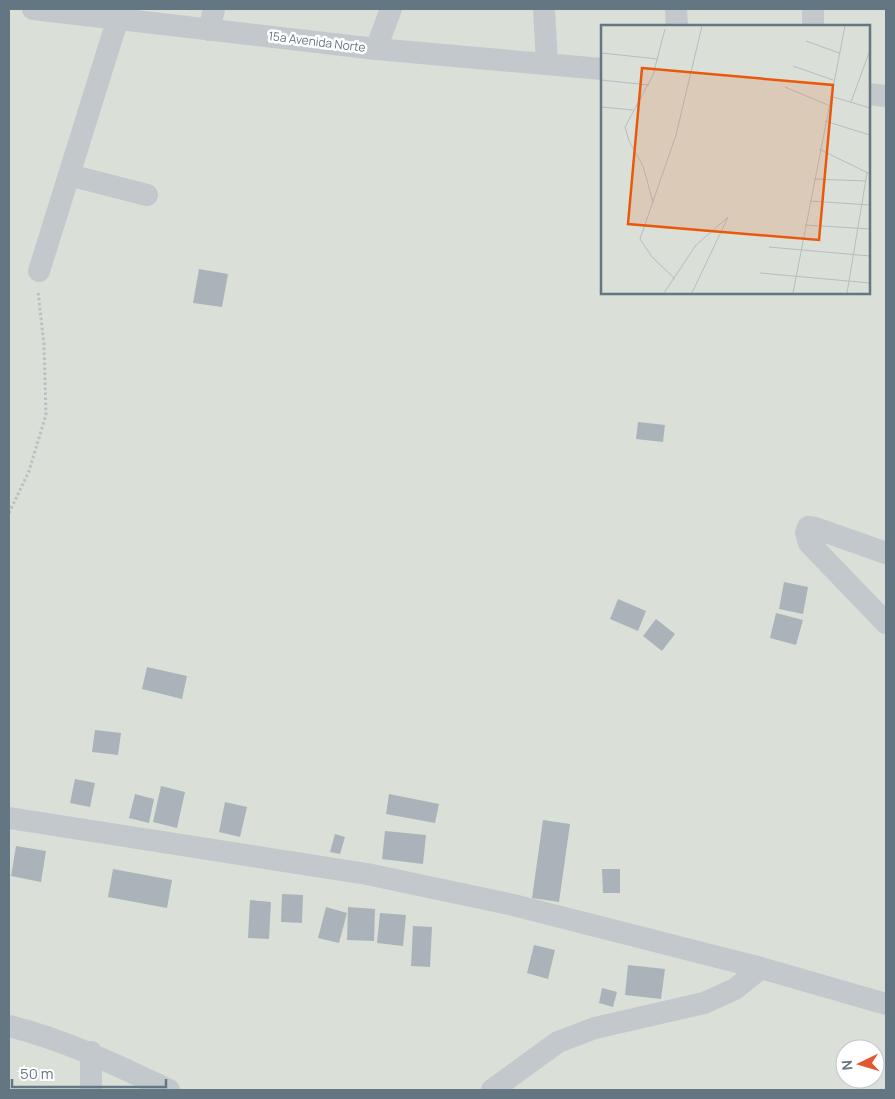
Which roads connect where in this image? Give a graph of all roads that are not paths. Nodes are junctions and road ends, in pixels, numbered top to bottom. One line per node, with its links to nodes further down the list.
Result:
1 (32, 9): 6 (street, 15a Avenida Norte)
2 (391, 9): 11 (street)
3 (544, 9): 12 (street)
4 (676, 9): 9 (street)
5 (813, 9): 10 (street)
6 (64, 11): 7 (street, 15a Avenida Norte)
7 (118, 18): 8 (street, 15a Avenida Norte); 16 (street)
8 (212, 19): 11 (street, 15a Avenida Norte)
9 (677, 25)
10 (813, 25)
11 (376, 49): 12 (street, 15a Avenida Norte)
12 (547, 64): 13 (street, 15a Avenida Norte)
13 (601, 69)
14 (870, 94): 15 (street)
15 (886, 96)
16 (69, 175): 17 (street); 18 (street)
17 (147, 195)
18 (39, 271)
19 (886, 553): 20 (street)
20 (886, 623)
21 (9, 818): 22 (street)
22 (761, 968): 23 (street); 28 (street)
23 (886, 1004)
24 (9, 1026): 25 (street)
25 (91, 1052): 26 (street); 27 (street)
26 (91, 1090)
27 (169, 1090)
28 (492, 1090)

